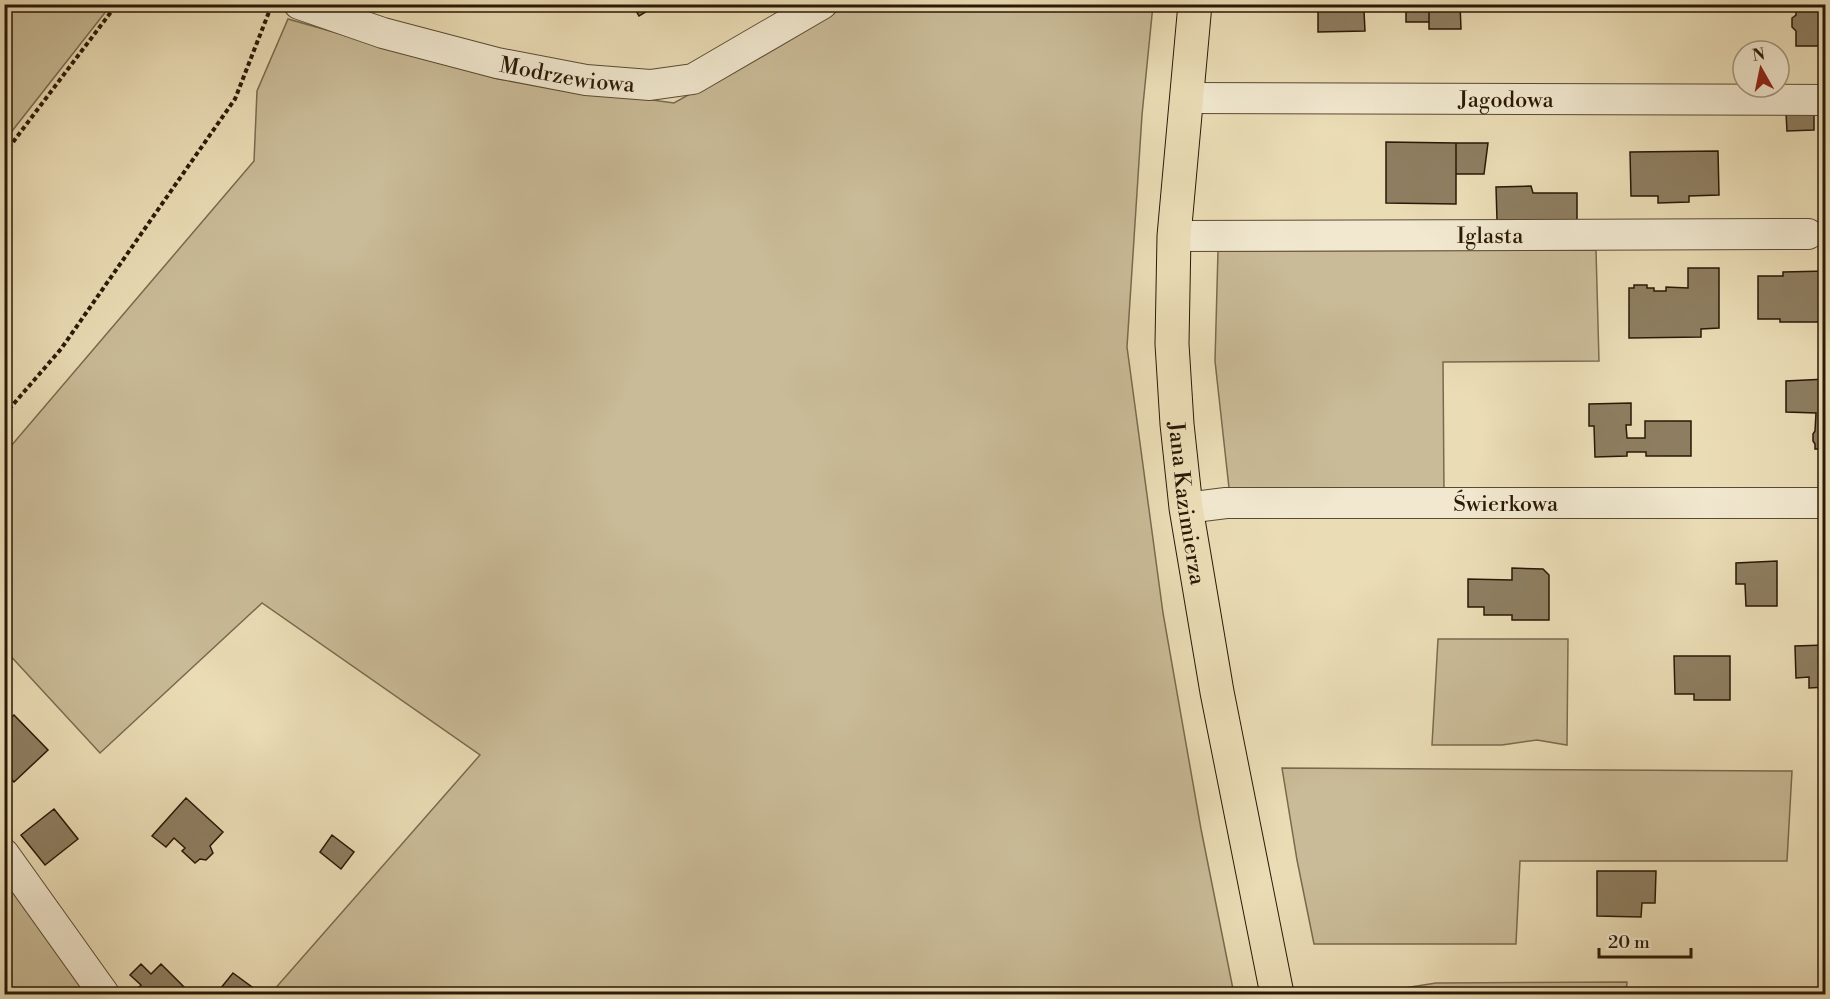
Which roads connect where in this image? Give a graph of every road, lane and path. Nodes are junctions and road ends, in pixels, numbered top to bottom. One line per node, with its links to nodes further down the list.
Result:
1 (117, 4): 8 (path)
2 (272, 4): 11 (path)
3 (299, 4): 4 (street, Modrzewiowa)
4 (822, 4)
5 (1195, 4): 6 (main road, Jana Kazimierza)
6 (1186, 98): 7 (street, Jagodowa); 10 (main road, Jana Kazimierza)
7 (1826, 100)
8 (4, 154)
9 (1808, 234): 10 (street, Iglasta)
10 (1174, 236): 13 (main road, Jana Kazimierza)
11 (4, 415)
12 (1826, 503): 13 (street, Świerkowa)
13 (1186, 508): 16 (main road, Jana Kazimierza)
14 (4, 854): 15 (street)
15 (104, 994)
16 (1277, 994)

